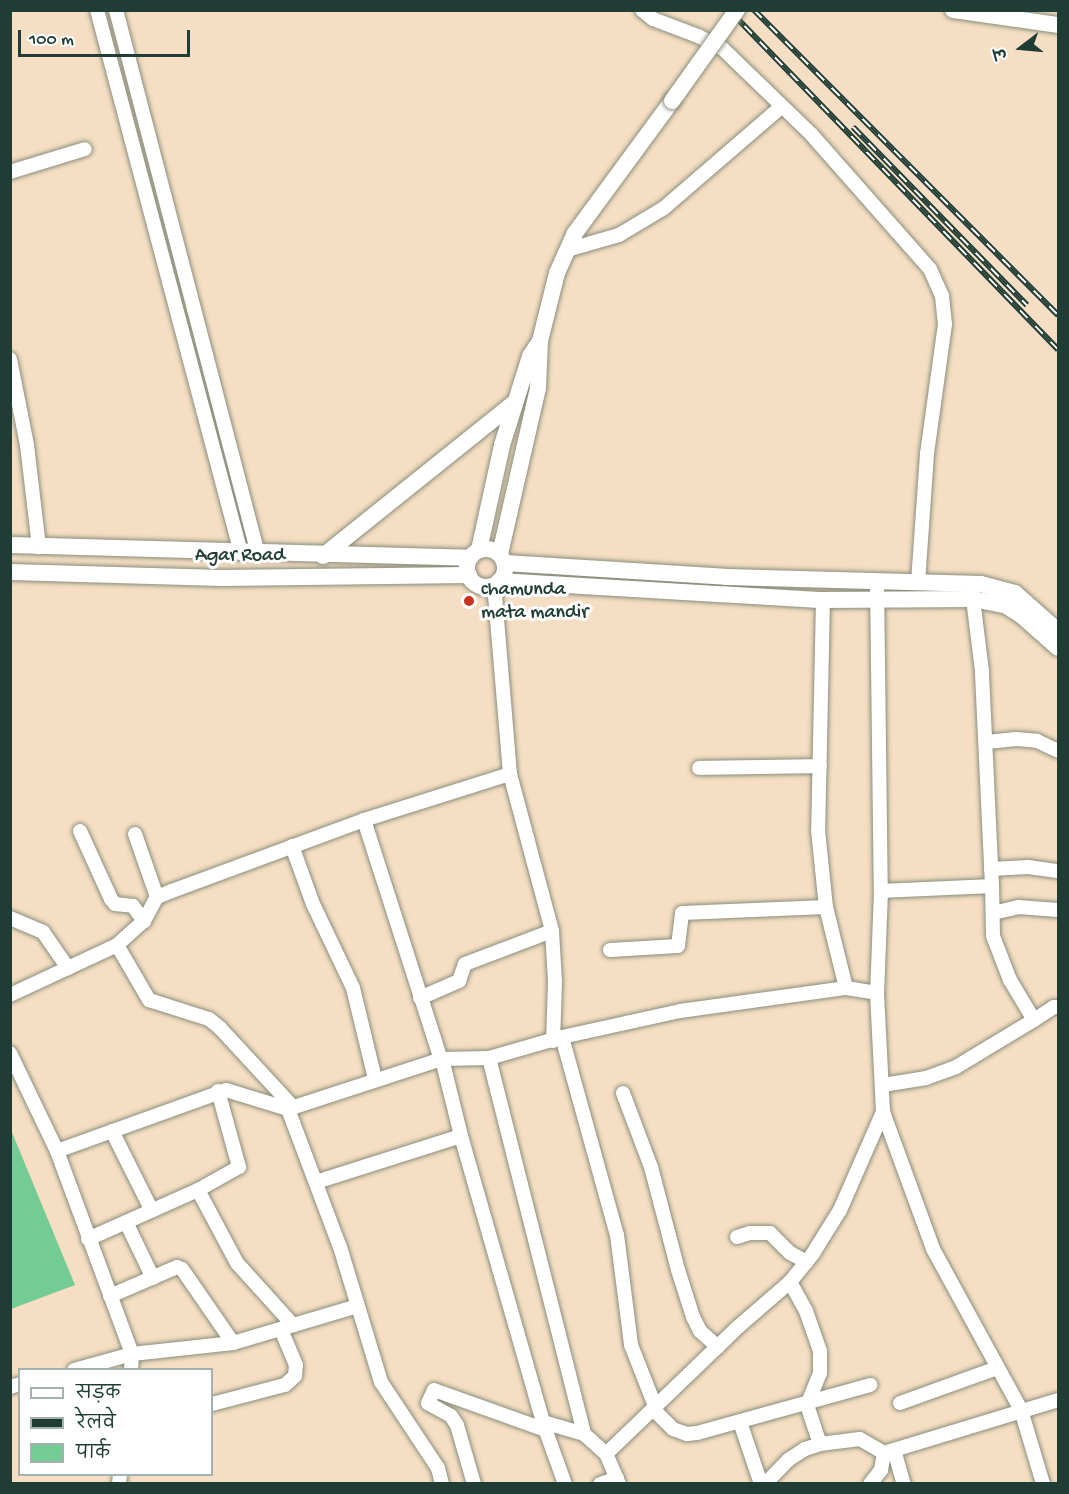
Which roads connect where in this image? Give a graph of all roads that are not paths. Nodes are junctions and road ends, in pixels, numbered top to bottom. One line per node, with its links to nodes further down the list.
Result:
1 (97, 10): 10 (street)
2 (116, 10): 9 (street)
3 (642, 10): 7 (street)
4 (737, 10): 12 (main road, bridge)
5 (953, 10): 6 (main road)
6 (1059, 25)
7 (781, 106): 12 (street); 27 (street)
8 (85, 149): 11 (street)
9 (153, 152): 10 (street); 13 (street)
10 (136, 159): 14 (street)
11 (10, 172)
12 (567, 250): 15 (main road)
13 (193, 304): 14 (street); 20 (street)
14 (176, 309): 20 (street)
15 (540, 341): 17 (main road); 23 (main road)
16 (10, 359): 19 (street)
17 (514, 403): 21 (main road); 22 (main road)
18 (10, 545): 19 (main road)
19 (39, 547): 20 (main road)
20 (249, 553): 22 (main road)
21 (474, 554): 22 (main road); 23 (main road); 25 (main road)
22 (323, 556)
23 (502, 559): 26 (main road); 28 (main road)
24 (10, 572): 25 (main road, Agar Road)
25 (469, 575): 28 (main road, Agar Road)
26 (877, 581): 27 (main road); 29 (street)
27 (918, 582): 32 (main road)
28 (497, 583): 31 (main road, Agar Road); 38 (street)
29 (878, 599): 30 (main road, Agar Road); 31 (main road, Agar Road); 46 (street)
30 (973, 599): 33 (main road, Agar Road); 34 (street)
31 (823, 600): 36 (street)
32 (1059, 631)
33 (1059, 648)
34 (987, 742): 35 (street); 43 (street)
35 (1059, 751)
36 (820, 765): 37 (street); 48 (street)
37 (699, 768)
38 (510, 774): 39 (street); 53 (street)
39 (364, 820): 42 (street); 60 (street)
40 (80, 831): 52 (street)
41 (135, 834): 47 (street)
42 (292, 846): 47 (street); 67 (street)
43 (991, 869): 44 (street); 45 (street)
44 (1059, 871)
45 (992, 886): 46 (street); 50 (street)
46 (881, 891): 58 (street)
47 (157, 897): 52 (street)
48 (826, 907): 55 (street); 57 (street)
49 (1059, 910): 50 (street)
50 (993, 913): 62 (street)
51 (10, 918): 56 (street)
52 (144, 921): 54 (street)
53 (552, 931): 60 (street); 63 (street)
54 (117, 945): 56 (street); 71 (street)
55 (610, 950)
56 (68, 968): 59 (street)
57 (846, 988): 58 (street); 63 (street)
58 (877, 993): 68 (street)
59 (10, 995)
60 (420, 998): 66 (street)
61 (1059, 1007): 62 (street)
62 (1034, 1020): 68 (street)
63 (558, 1039): 65 (street); 99 (street)
64 (10, 1053): 75 (street)
65 (489, 1058): 66 (street); 103 (street)
66 (441, 1060): 67 (street); 74 (street)
67 (375, 1078): 71 (street)
68 (883, 1085): 72 (street)
69 (218, 1091): 71 (street); 73 (street); 77 (street)
70 (623, 1093): 89 (street)
71 (290, 1108): 76 (street)
72 (883, 1112): 82 (street); 93 (street)
73 (112, 1131): 75 (street); 78 (street)
74 (461, 1136): 76 (street); 102 (street)
75 (57, 1151): 81 (street)
76 (315, 1182): 86 (street)
77 (198, 1190): 78 (street); 87 (street)
78 (152, 1211): 79 (street)
79 (126, 1222): 81 (street); 83 (street)
80 (737, 1238): 82 (street)
81 (88, 1239): 85 (street)
82 (807, 1262): 84 (street)
83 (153, 1278): 85 (street); 88 (street)
84 (790, 1282): 89 (street); 98 (street)
85 (110, 1296): 90 (street)
86 (358, 1306): 87 (street); 108 (street)
87 (287, 1327): 88 (street); 97 (street)
88 (233, 1343): 90 (street)
89 (718, 1347): 99 (street)
90 (132, 1354): 91 (street); 92 (street)
91 (81, 1368)
92 (130, 1368)
93 (997, 1368): 96 (street); 100 (street)
94 (870, 1386): 98 (street)
95 (1059, 1400): 100 (street)
96 (900, 1402)
97 (213, 1404)
98 (807, 1405): 101 (street); 104 (street)
99 (654, 1408): 101 (street); 106 (street)
100 (1021, 1410): 105 (street); 115 (street)
101 (740, 1422): 112 (street)
102 (545, 1426): 103 (street); 109 (street); 110 (street)
103 (584, 1434): 106 (street)
104 (820, 1444): 105 (street); 112 (street)
105 (889, 1451): 113 (street); 114 (street)
106 (606, 1454): 107 (street)
107 (618, 1481): 111 (street)
108 (442, 1484)
109 (474, 1484)
110 (565, 1484)
111 (600, 1484)
112 (763, 1484)
113 (870, 1484)
114 (904, 1484)
115 (1043, 1484)

